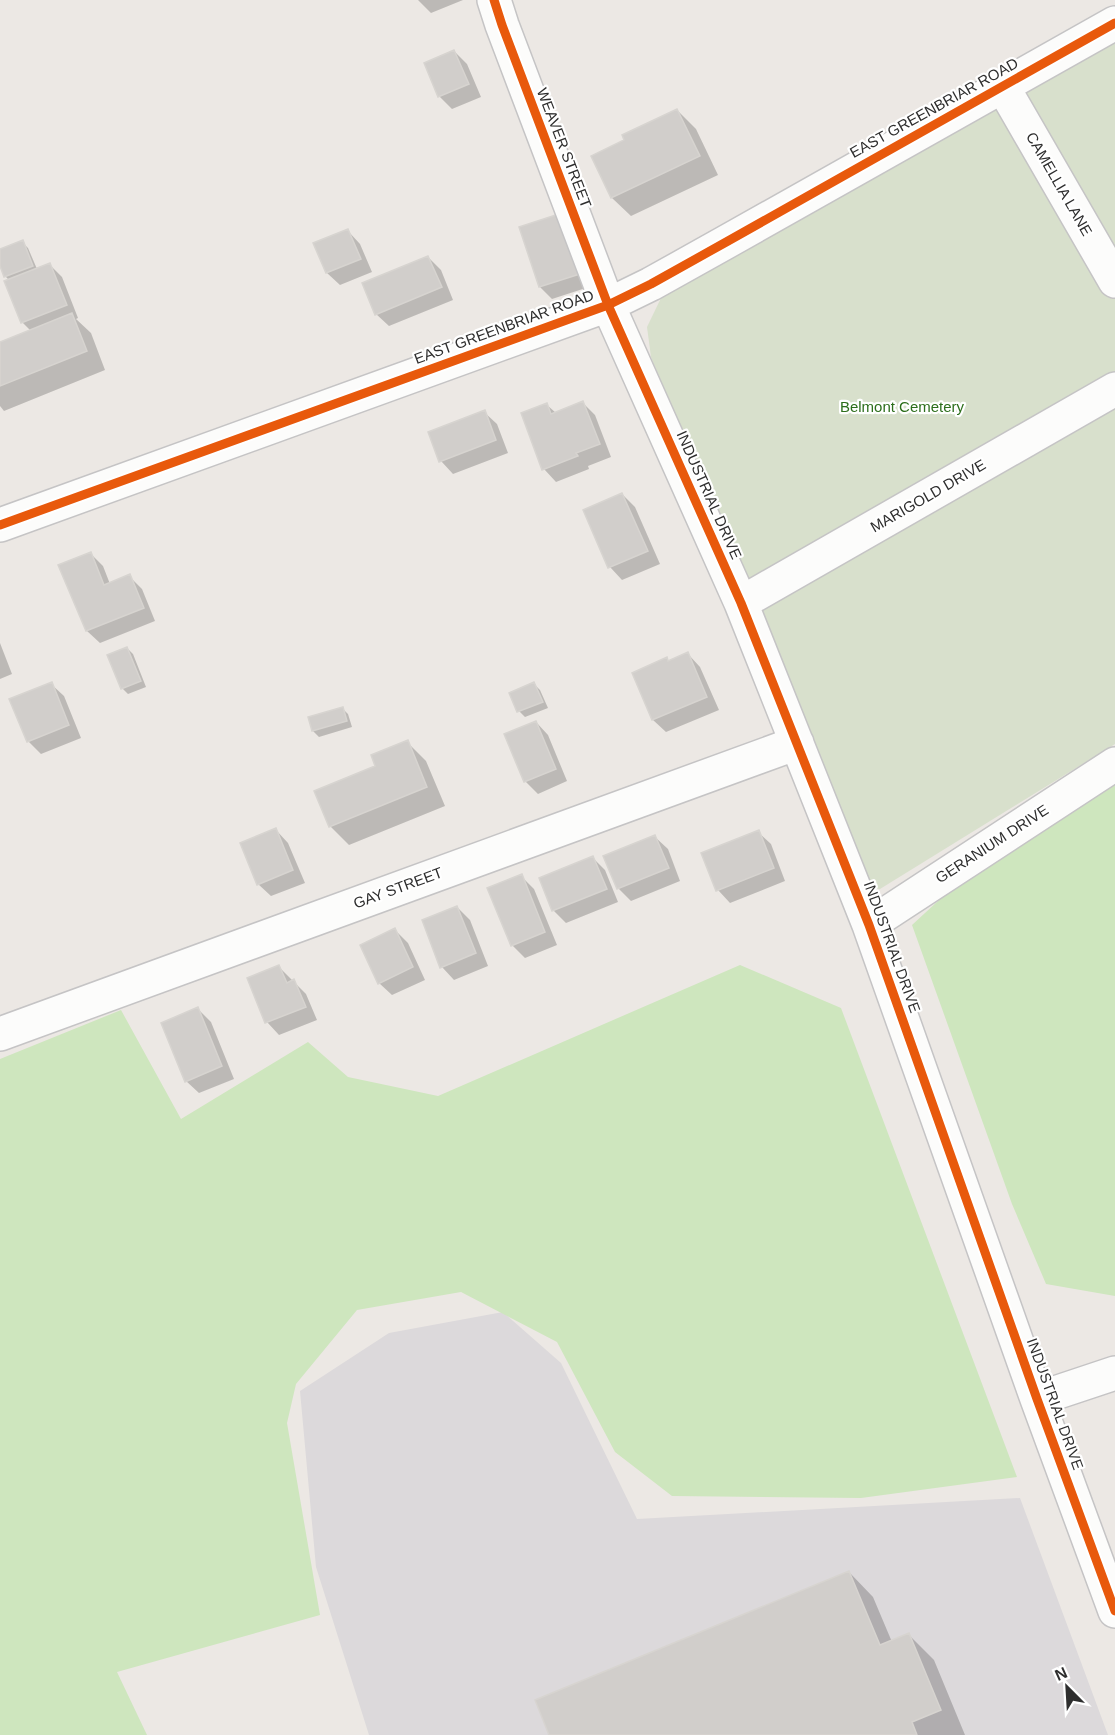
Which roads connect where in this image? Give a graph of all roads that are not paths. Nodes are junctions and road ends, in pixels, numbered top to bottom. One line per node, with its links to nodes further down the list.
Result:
1 (494, 0): 5 (street, WEAVER STREET)
2 (1115, 23): 3 (street, EAST GREENBRIAR ROAD)
3 (1003, 87): 4 (street, CAMELLIA LANE); 5 (street, EAST GREENBRIAR ROAD)
4 (1115, 281)
5 (608, 305): 7 (street, EAST GREENBRIAR ROAD); 8 (street, INDUSTRIAL DRIVE)
6 (1115, 389): 8 (street, MARIGOLD DRIVE)
7 (0, 525)
8 (741, 603): 9 (street, INDUSTRIAL DRIVE)
9 (797, 742): 11 (street, INDUSTRIAL DRIVE); 12 (street, GAY STREET)
10 (1115, 764): 11 (street, GERANIUM DRIVE)
11 (870, 925): 14 (street, INDUSTRIAL DRIVE)
12 (0, 1034)
13 (1115, 1372): 14 (street)
14 (1037, 1399): 15 (street, INDUSTRIAL DRIVE)
15 (1115, 1611)

